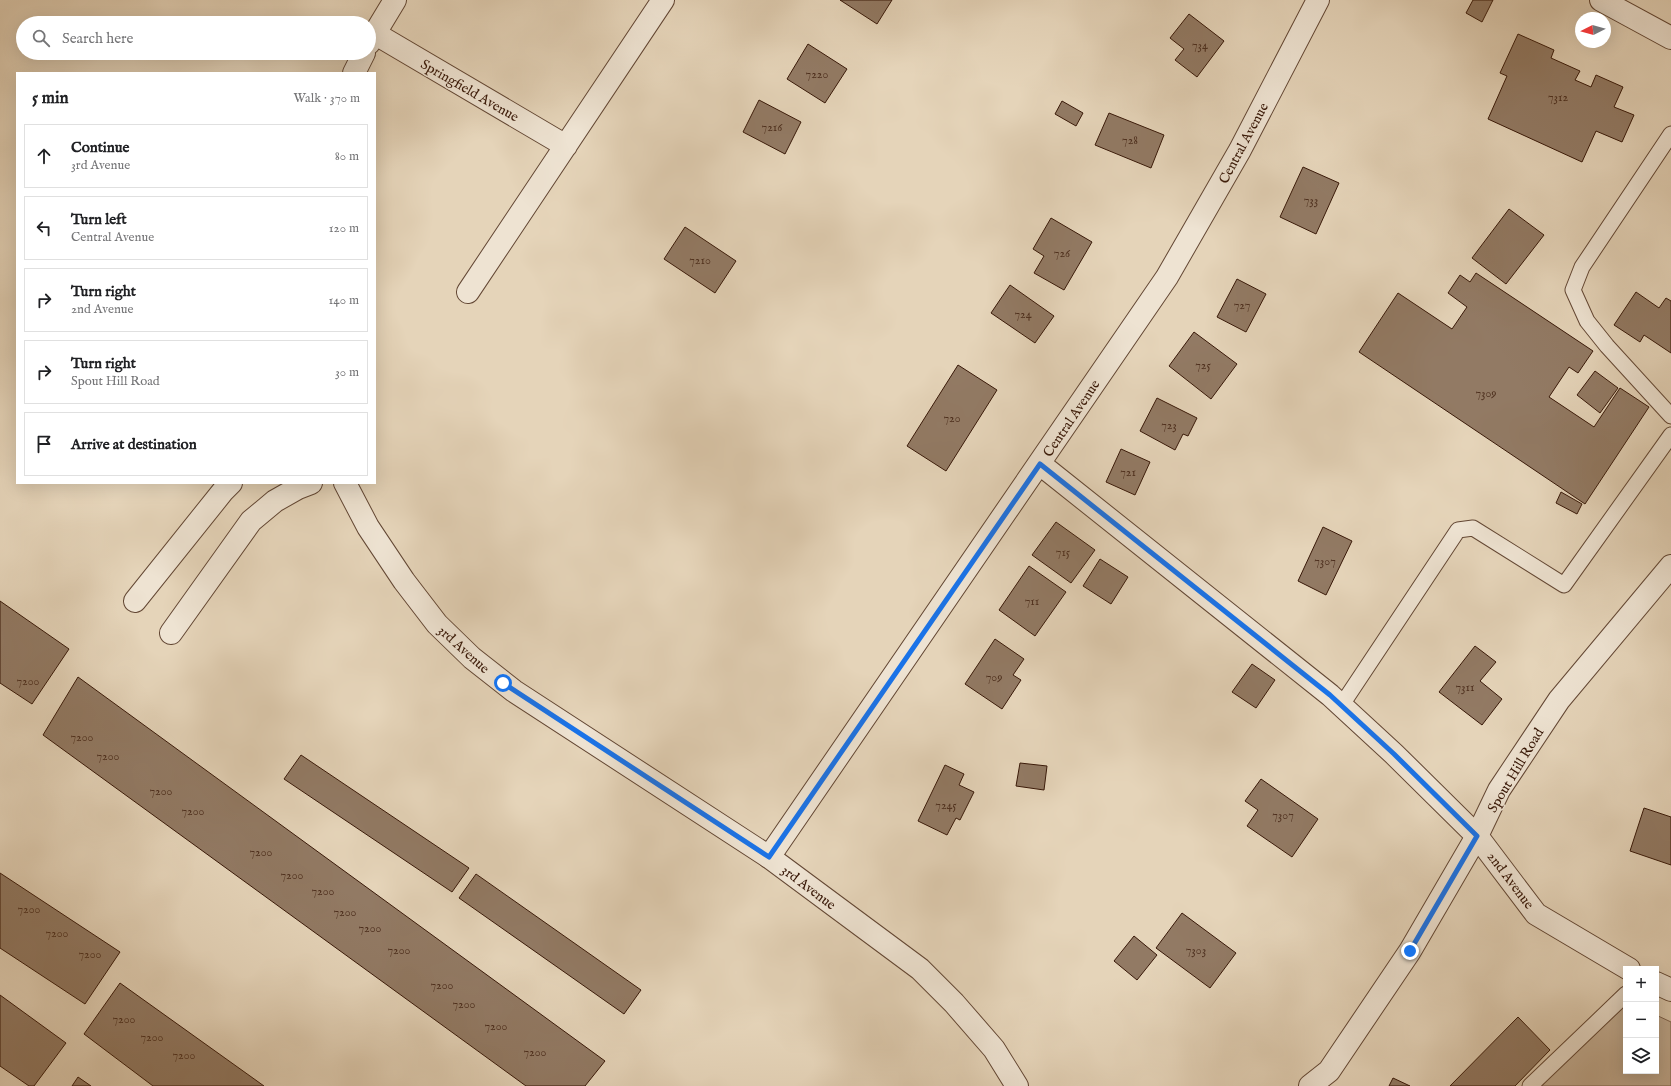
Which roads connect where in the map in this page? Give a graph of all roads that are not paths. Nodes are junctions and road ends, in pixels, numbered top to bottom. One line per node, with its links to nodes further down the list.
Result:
1 (395, 0): 5 (street)
2 (664, 0): 11 (street)
3 (1318, 0): 15 (street, Central Avenue)
4 (1601, 0): 6 (street)
5 (376, 30)
6 (1671, 38)
7 (376, 41): 11 (street, Springfield Avenue)
8 (360, 60): 9 (street)
9 (354, 72)
10 (1671, 134): 13 (lane)
11 (566, 146): 12 (street)
12 (468, 292)
13 (1671, 416)
14 (1671, 435): 22 (lane)
15 (1040, 464): 22 (street, 2nd Avenue); 24 (street, Central Avenue)
16 (230, 484): 20 (street)
17 (308, 484): 21 (street)
18 (346, 484): 24 (street, 3rd Avenue)
19 (1671, 566): 23 (street, Spout Hill Road)
20 (135, 601)
21 (171, 633)
22 (1341, 706): 23 (street, 2nd Avenue)
23 (1477, 836): 25 (street, 2nd Avenue); 30 (street, Spout Hill Road)
24 (769, 857): 29 (street, 3rd Avenue)
25 (1623, 966)
26 (1659, 984): 27 (street)
27 (1671, 990)
28 (1623, 997): 31 (lane)
29 (1017, 1086)
30 (1310, 1086)
31 (1530, 1086)

